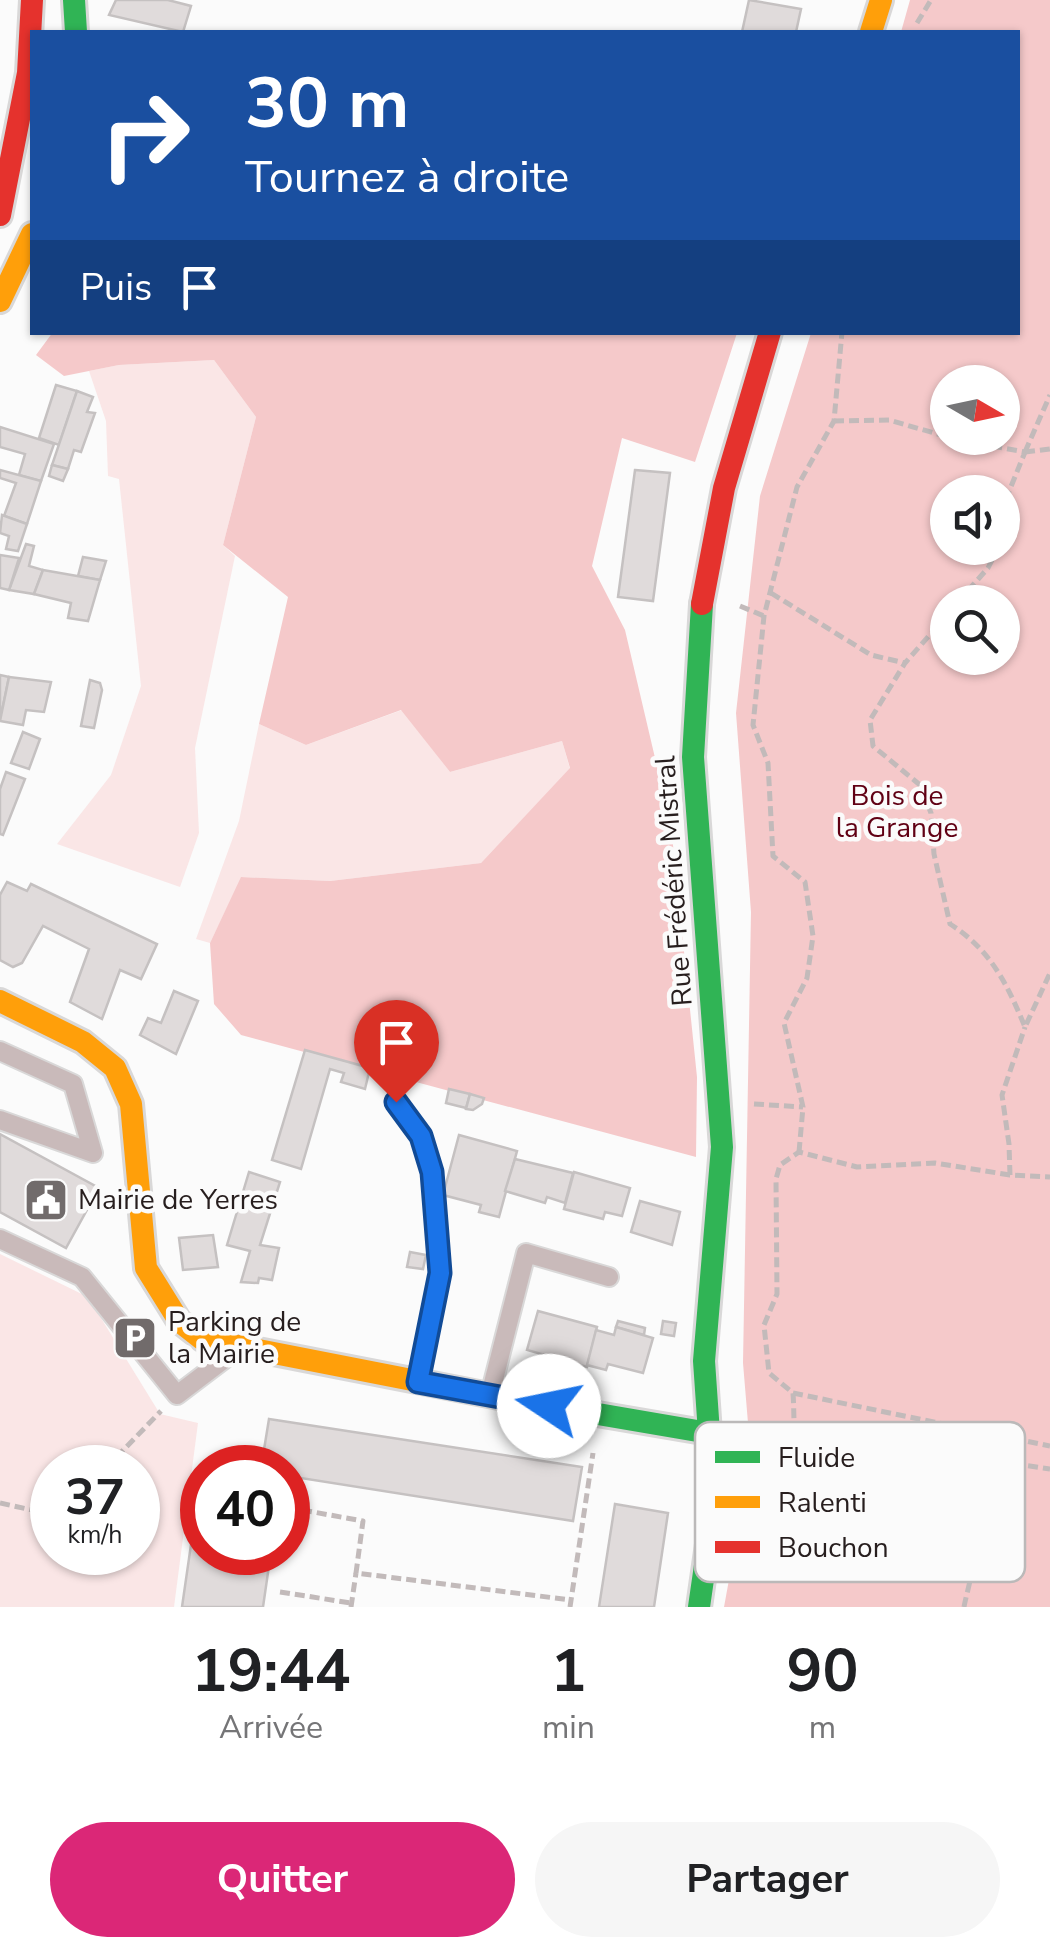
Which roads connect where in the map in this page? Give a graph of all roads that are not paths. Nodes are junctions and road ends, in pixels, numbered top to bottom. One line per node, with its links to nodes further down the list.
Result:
1 (32, 0): 4 (street)
2 (74, 0): 5 (street)
3 (881, 0): 6 (street)
4 (31, 30)
5 (76, 30)
6 (871, 30)
7 (30, 74): 8 (street)
8 (0, 215)
9 (30, 238): 10 (street)
10 (0, 301)
11 (769, 335): 21 (street, Rue Frédéric Mistral)
12 (0, 1001): 18 (street)
13 (0, 1052): 15 (lane)
14 (396, 1102): 19 (lane)
15 (0, 1120)
16 (0, 1239): 18 (lane)
17 (609, 1277): 20 (lane)
18 (238, 1348): 19 (street)
19 (418, 1382): 20 (street)
20 (490, 1396): 22 (street)
21 (708, 1422)
22 (695, 1431)
23 (703, 1582): 24 (street, Rue Frédéric Mistral)
24 (699, 1607)

